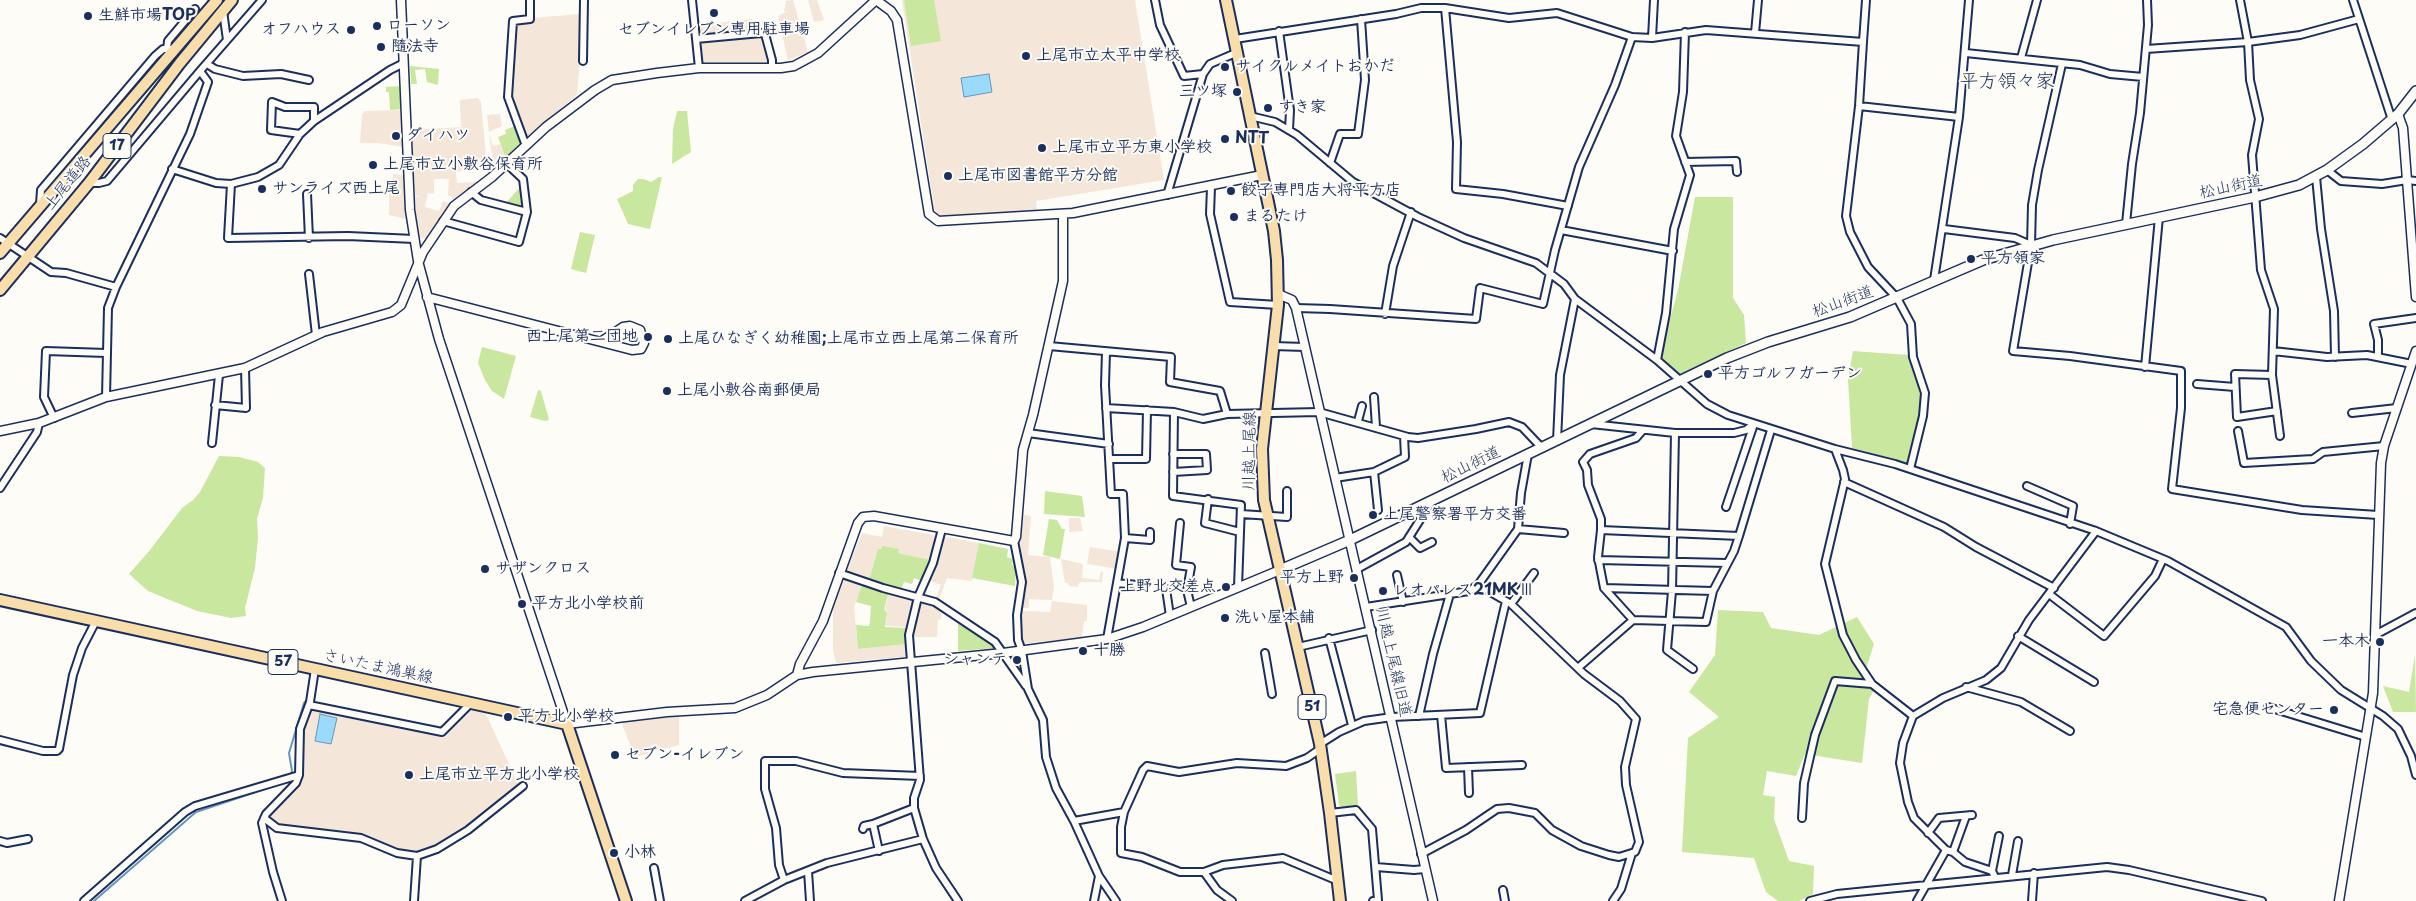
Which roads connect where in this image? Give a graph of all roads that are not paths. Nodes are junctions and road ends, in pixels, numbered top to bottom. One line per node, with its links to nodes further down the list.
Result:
1 (217, 0): 34 (main road, 上尾道路 / 17)
2 (232, 0): 21 (main road, 上尾道路 / 17)
3 (262, 0): 31 (street)
4 (401, 0): 40 (street)
5 (530, 0): 57 (street)
6 (584, 0): 39 (street)
7 (692, 0): 29 (street)
8 (876, 0): 44 (street); 78 (street)
9 (1155, 0): 46 (street)
10 (1226, 0): 30 (main road, 川越上尾線 / 51)
11 (1654, 0): 28 (street)
12 (1758, 0): 26 (street)
13 (1866, 0): 32 (street)
14 (1969, 0): 37 (street)
15 (2037, 0): 38 (street)
16 (2147, 0): 35 (street)
17 (2240, 0): 33 (street)
18 (2352, 0): 23 (street)
19 (1445, 8): 22 (street); 27 (street); 75 (street)
20 (195, 9): 34 (street)
21 (223, 11): 31 (street); 68 (main road, 上尾道路 / 17)
22 (1361, 19): 24 (street); 59 (street)
23 (2359, 19): 33 (street); 53 (street)
24 (1279, 31): 30 (street); 55 (street)
25 (1685, 32): 26 (street); 28 (street); 58 (street)
26 (1755, 33): 32 (street)
27 (1632, 37): 28 (street); 75 (street)
28 (1652, 38)
29 (696, 39): 43 (street); 44 (street)
30 (1235, 39): 36 (main road, 川越上尾線 / 51)
31 (227, 40): 41 (street)
32 (1863, 42): 50 (street)
33 (2248, 42): 35 (street); 74 (street)
34 (171, 49): 86 (main road, 上尾道路 / 17)
35 (2146, 49): 47 (street)
36 (1238, 52): 46 (street); 51 (main road, 川越上尾線 / 51)
37 (1966, 54): 38 (street); 52 (street)
38 (2021, 58): 42 (street)
39 (583, 61)
40 (404, 63): 54 (street); 85 (street)
41 (207, 64): 45 (street); 48 (street)
42 (2062, 64): 47 (street); 87 (street)
43 (699, 68): 44 (street); 57 (street)
44 (772, 68)
45 (200, 71): 61 (street); 68 (street)
46 (1203, 74): 73 (street)
47 (2143, 77): 81 (street)
48 (309, 80)
49 (2416, 91): 53 (main road, 松山街道)
50 (1859, 106): 52 (street); 100 (street)
51 (1250, 116): 55 (street); 64 (main road, 川越上尾線 / 51)
52 (1959, 117): 82 (street)
53 (2395, 117): 62 (main road, 松山街道); 66 (street)
54 (314, 121): 56 (street); 56 (street)
55 (1289, 130): 59 (street)
56 (300, 134): 69 (street)
57 (526, 146): 60 (street)
58 (1685, 162): 63 (street); 88 (street)
59 (1330, 163): 77 (street)
60 (507, 164): 71 (street); 76 (street)
61 (172, 169): 69 (street); 95 (street)
62 (2327, 170): 65 (main road, 松山街道); 66 (street)
63 (1737, 172)
64 (1262, 175): 70 (street); 97 (main road, 川越上尾線 / 51)
65 (2316, 177): 74 (main road, 松山街道); 115 (street)
66 (2407, 180): 67 (street); 99 (street)
67 (2416, 181)
68 (89, 183): 90 (main road, 上尾道路 / 17)
69 (231, 184): 84 (street)
70 (1211, 187): 73 (street); 102 (street)
71 (471, 192): 76 (street); 80 (street)
72 (307, 194): 84 (street)
73 (1167, 195): 78 (street)
74 (2255, 197): 79 (main road, 松山街道); 111 (street)
75 (1568, 206): 83 (street)
76 (527, 212): 80 (street)
77 (1411, 212): 93 (street); 104 (street)
78 (1062, 214): 108 (street)
79 (2159, 217): 81 (main road, 松山街道); 119 (street)
80 (443, 221): 91 (street)
81 (2126, 224): 87 (main road, 松山街道)
82 (1944, 229): 87 (street); 94 (street)
83 (1561, 230): 88 (street); 93 (street)
84 (309, 238): 85 (street)
85 (414, 239): 91 (street)
86 (4, 241): 89 (main road, 上尾道路 / 17); 90 (street)
87 (2031, 245): 94 (main road, 松山街道); 119 (street)
88 (1672, 251): 117 (street)
89 (0, 253)
90 (27, 258): 95 (street); 96 (main road, 上尾道路 / 17)
91 (418, 261): 98 (street); 106 (street)
92 (309, 274): 106 (street)
93 (1550, 275): 101 (street); 104 (street)
94 (1934, 280): 100 (main road, 松山街道)
95 (116, 287): 114 (street)
96 (0, 290)
97 (1278, 294): 102 (main road, 川越上尾線 / 51); 103 (street)
98 (427, 297): 107 (street); 250 (street)
99 (2416, 297)
100 (1897, 298): 123 (main road, 松山街道); 162 (street)
101 (1575, 299): 117 (street); 153 (street)
102 (1278, 305): 109 (main road, 川越上尾線 / 51)
103 (1296, 308): 104 (street); 110 (street, 川越上尾線旧道)
104 (1385, 314)
105 (2416, 318): 116 (street)
106 (316, 335): 120 (street)
107 (602, 341): 107 (street)
108 (1049, 346): 113 (street); 149 (street)
109 (1273, 346): 110 (street); 138 (main road, 川越上尾線 / 51)
110 (1304, 347): 135 (street, 川越上尾線旧道)
111 (2273, 351): 115 (street); 122 (street)
112 (2416, 351): 118 (street)
113 (1106, 352): 130 (street); 137 (street)
114 (106, 354): 126 (street); 139 (street)
115 (2335, 356): 116 (street)
116 (2378, 357): 118 (street)
117 (1657, 360): 123 (street)
118 (2412, 364): 131 (street)
119 (2145, 367): 176 (street)
120 (245, 368): 121 (street); 128 (street)
121 (219, 375): 126 (street); 128 (street)
122 (2272, 375): 125 (street); 133 (street)
123 (1681, 381): 142 (main road, 松山街道); 143 (street)
124 (2197, 384): 125 (street)
125 (2235, 387): 133 (street)
126 (106, 397): 139 (street)
127 (1374, 397): 144 (street)
128 (215, 405): 154 (street)
129 (1362, 406): 140 (street)
130 (1106, 408): 132 (street); 155 (street)
131 (2397, 408): 136 (street); 156 (street)
132 (1147, 410): 134 (street); 161 (street)
133 (2277, 411): 152 (street)
134 (1174, 412): 137 (street); 159 (street)
135 (1319, 412): 138 (street); 140 (street); 165 (street, 川越上尾線旧道)
136 (2352, 413)
137 (1227, 414): 138 (street)
138 (1264, 414): 175 (main road, 川越上尾線 / 51)
139 (54, 418): 141 (street)
140 (1358, 421): 144 (street)
141 (39, 423): 148 (street); 168 (street)
142 (1591, 424): 145 (street); 153 (main road, 松山街道)
143 (1754, 424): 146 (street); 150 (street); 172 (street)
144 (1376, 426): 151 (street)
145 (1643, 430): 150 (street); 181 (street)
146 (1772, 430): 158 (street); 188 (street)
147 (2238, 431): 156 (street)
148 (0, 432)
149 (1028, 433): 155 (street); 191 (street)
150 (1675, 433): 186 (street)
151 (1404, 436): 157 (street); 164 (street)
152 (2280, 436)
153 (1557, 440): 157 (main road, 松山街道)
154 (212, 443)
155 (1109, 444): 161 (street)
156 (2384, 446): 176 (street)
157 (1542, 448): 160 (main road, 松山街道)
158 (1835, 449): 162 (street); 166 (street)
159 (1173, 454): 163 (street); 163 (street)
160 (1528, 454): 171 (main road, 松山街道); 180 (street)
161 (1109, 459): 189 (street)
162 (1910, 469): 178 (street)
163 (1173, 472): 170 (street)
164 (1374, 472): 165 (street); 173 (street)
165 (1335, 478): 190 (street, 川越上尾線旧道)
166 (1844, 482): 210 (street); 238 (street)
167 (2027, 486): 178 (street)
168 (0, 488)
169 (1287, 491): 175 (street)
170 (1208, 499): 174 (street); 184 (street)
171 (1433, 500): 187 (street); 190 (main road, 松山街道)
172 (1726, 507)
173 (1378, 510)
174 (1241, 514): 175 (street); 184 (street)
175 (1267, 515): 198 (main road, 川越上尾線 / 51)
176 (2378, 515): 224 (street)
177 (1180, 523): 217 (street)
178 (2070, 524): 182 (street)
179 (942, 529): 191 (street); 199 (street); 212 (street)
180 (1518, 529): 185 (street); 204 (street)
181 (1601, 530): 186 (street); 194 (street)
182 (2096, 531): 193 (street); 210 (street)
183 (1150, 532): 189 (street)
184 (1240, 532): 205 (street)
185 (1564, 533)
186 (1672, 534): 188 (street); 195 (street)
187 (1409, 536): 192 (street); 197 (street)
188 (1739, 536): 196 (street)
189 (1125, 538): 202 (street)
190 (1350, 540): 197 (street, 川越上尾線旧道); 198 (main road, 松山街道)
191 (1014, 541): 229 (street)
192 (1432, 542)
193 (2163, 559): 210 (street); 245 (street)
194 (1598, 560): 195 (street); 206 (street)
195 (1671, 562): 196 (street); 208 (street)
196 (1727, 563): 209 (street)
197 (1357, 569): 216 (street, 川越上尾線旧道)
198 (1280, 570): 205 (street); 228 (main road, 川越上尾線 / 51)
199 (840, 573): 212 (street); 236 (street)
200 (1534, 573): 215 (street)
201 (1397, 575): 214 (street)
202 (1118, 583): 203 (street); 226 (street)
203 (1137, 585)
204 (1478, 586): 211 (street); 215 (street)
205 (1238, 587): 217 (street)
206 (1604, 588): 208 (street); 221 (street)
207 (1166, 589): 219 (street)
208 (1672, 591): 209 (street); 220 (street)
209 (1713, 591): 220 (street)
210 (2052, 591): 225 (street)
211 (1450, 594): 214 (street); 247 (street)
212 (918, 597): 230 (street); 232 (street)
213 (0, 600): 222 (main road, さいたま鴻巣線 / 57)
214 (1403, 602): 216 (street)
215 (1508, 603): 233 (street); 246 (street)
216 (1366, 607): 223 (street, 川越上尾線旧道)
217 (1191, 608): 219 (street)
218 (2416, 613): 224 (street)
219 (1170, 616): 226 (street)
220 (1670, 619): 221 (street); 235 (street)
221 (1632, 620): 233 (street)
222 (96, 621): 234 (main road, さいたま鴻巣線 / 57); 254 (street)
223 (1372, 630): 227 (street); 249 (street, 川越上尾線旧道)
224 (2375, 635): 245 (street)
225 (2018, 636): 237 (street); 239 (street)
226 (1107, 638): 229 (street)
227 (1329, 638): 228 (street); 251 (street)
228 (1298, 646): 255 (main road, 川越上尾線 / 51)
229 (1022, 650): 230 (street); 240 (street)
230 (1003, 653): 232 (street); 240 (street)
231 (1265, 653): 241 (street)
232 (909, 662): 236 (street); 260 (street)
233 (1579, 667): 279 (street)
234 (315, 669): 242 (main road, さいたま鴻巣線 / 57); 243 (street)
235 (1693, 669)
236 (797, 675): 250 (street)
237 (2094, 682)
238 (1872, 684): 248 (street); 267 (street)
239 (1966, 687): 248 (street); 252 (street)
240 (1028, 689): 268 (street)
241 (1272, 694)
242 (471, 703): 243 (street); 250 (main road, さいたま鴻巣線 / 57)
243 (309, 705): 258 (street)
244 (2268, 707): 253 (street)
245 (2371, 710): 253 (street); 259 (street)
246 (1441, 715): 247 (street); 257 (street)
247 (1418, 716): 249 (street)
248 (1913, 716): 271 (street)
249 (1392, 717): 251 (street); 280 (street, 川越上尾線旧道)
250 (567, 724): 298 (main road)
251 (1352, 725): 255 (street)
252 (2070, 731)
253 (2366, 737): 315 (street)
254 (0, 740)
255 (1320, 746): 264 (street); 265 (main road, 川越上尾線 / 51)
256 (1522, 765): 257 (street)
257 (1468, 767): 262 (street)
258 (299, 774): 266 (street); 295 (street)
259 (2416, 775)
260 (920, 776): 263 (street); 291 (street)
261 (523, 786): 281 (street)
262 (1469, 793)
263 (914, 808): 269 (street); 274 (street)
264 (1124, 812): 268 (street); 286 (street)
265 (1330, 813): 282 (street); 292 (main road, 川越上尾線 / 51)
266 (264, 818): 281 (street); 296 (street)
267 (1802, 818)
268 (1074, 821): 290 (street)
269 (873, 824): 270 (street); 277 (street)
270 (863, 829)
271 (1928, 833): 278 (street); 278 (street)
272 (1999, 836): 288 (street)
273 (28, 839): 275 (street)
274 (923, 839): 277 (street); 302 (street)
275 (0, 841)
276 (2018, 841): 289 (street)
277 (879, 851): 285 (street)
278 (1950, 851): 288 (street); 293 (street)
279 (1632, 853): 280 (street); 310 (street)
280 (1421, 854): 284 (street, 川越上尾線旧道)
281 (416, 856): 297 (street)
282 (1376, 866): 284 (street); 307 (street)
283 (654, 868): 299 (street)
284 (1425, 869): 308 (street, 川越上尾線旧道)
285 (808, 871): 291 (street); 301 (street)
286 (1204, 872): 292 (street); 305 (street)
287 (2034, 873): 289 (street); 313 (street); 314 (street)
288 (1993, 874): 289 (street); 293 (street)
289 (2012, 875)
290 (1099, 876): 303 (street); 304 (street)
291 (784, 880): 300 (street)
292 (1338, 881): 306 (main road, 川越上尾線 / 51)
293 (1926, 885): 311 (street); 312 (street)
294 (1503, 890): 309 (street)
295 (84, 901)
296 (282, 901)
297 (414, 901)
298 (626, 901)
299 (660, 901)
300 (745, 901)
301 (810, 901)
302 (958, 901)
303 (1094, 901)
304 (1116, 901)
305 (1232, 901)
306 (1340, 901)
307 (1374, 901)
308 (1433, 901)
309 (1505, 901)
310 (1613, 901)
311 (1810, 901)
312 (1917, 901)
313 (2032, 901)
314 (2262, 901)
315 (2339, 901)

